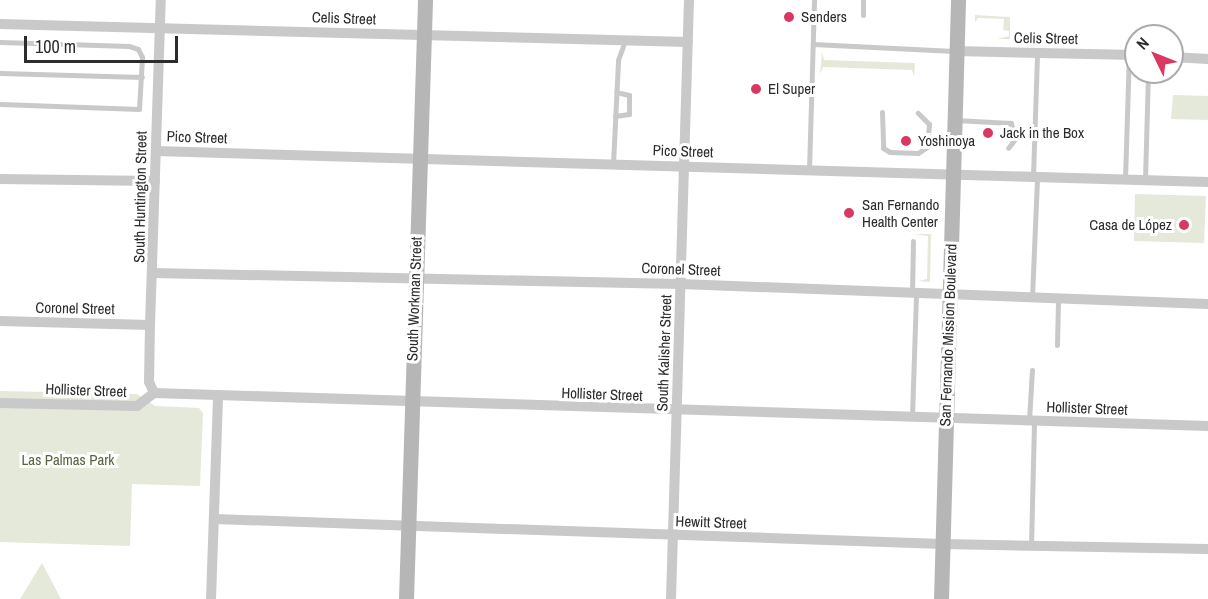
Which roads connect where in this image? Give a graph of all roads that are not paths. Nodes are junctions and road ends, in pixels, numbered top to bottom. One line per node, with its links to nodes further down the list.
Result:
1 (161, 0): 9 (street, South Huntington Street)
2 (425, 0): 10 (main road, South Workman Street)
3 (689, 0): 13 (street, South Kalisher Street)
4 (814, 0): 14 (lane)
5 (863, 0): 7 (lane)
6 (958, 0): 15 (main road, San Fernando Mission Boulevard)
7 (863, 15)
8 (0, 24): 9 (street, Celis Street)
9 (160, 27): 10 (street, Celis Street); 31 (street, South Huntington Street)
10 (424, 35): 11 (street, Celis Street); 32 (main road, South Workman Street)
11 (625, 41): 13 (street, Celis Street); 24 (lane)
12 (0, 42): 21 (lane)
13 (688, 42): 34 (street, South Kalisher Street)
14 (813, 44): 15 (lane); 35 (lane)
15 (955, 51): 16 (street, Celis Street); 29 (main road, San Fernando Mission Boulevard)
16 (1037, 53): 17 (street, Celis Street); 37 (lane)
17 (1124, 55)
18 (1184, 58): 19 (street)
19 (1208, 59)
20 (0, 73): 21 (lane)
21 (142, 77): 25 (lane)
22 (1131, 84): 39 (lane)
23 (1148, 84): 40 (lane)
24 (616, 92): 28 (lane); 28 (lane)
25 (0, 104)
26 (882, 112): 27 (lane)
27 (918, 113)
28 (615, 116): 33 (lane)
29 (955, 120): 30 (lane); 36 (main road, San Fernando Mission Boulevard)
30 (1008, 148)
31 (156, 151): 32 (street, Pico Street); 41 (street, South Huntington Street)
32 (418, 159): 33 (street, Pico Street); 45 (main road, South Workman Street)
33 (613, 164): 34 (street, Pico Street)
34 (684, 166): 35 (street, Pico Street); 46 (street, South Kalisher Street)
35 (809, 170): 36 (street, Pico Street)
36 (952, 174): 37 (street, Pico Street); 48 (main road, San Fernando Mission Boulevard)
37 (1035, 177): 39 (street, Pico Street); 49 (lane)
38 (0, 179): 41 (street)
39 (1125, 179): 40 (street, Pico Street)
40 (1145, 180): 42 (street, Pico Street)
41 (155, 182): 44 (street, South Huntington Street)
42 (1208, 182)
43 (913, 241): 47 (lane)
44 (153, 273): 45 (street, Coronel Street); 53 (street, South Huntington Street)
45 (414, 276): 46 (street, Coronel Street); 59 (main road, South Workman Street)
46 (681, 284): 47 (street, Coronel Street); 60 (street, South Kalisher Street)
47 (914, 295): 48 (street, Coronel Street); 61 (lane)
48 (950, 297): 49 (street, Coronel Street); 62 (main road, San Fernando Mission Boulevard)
49 (1032, 299): 50 (street, Coronel Street)
50 (1058, 300): 51 (street, Coronel Street); 54 (lane)
51 (1208, 304)
52 (0, 321): 53 (street, Coronel Street)
53 (150, 325): 56 (street, South Huntington Street)
54 (1057, 345)
55 (1032, 370): 63 (lane)
56 (154, 393): 57 (street, Hollister Street); 58 (street, Hollister Street)
57 (218, 397): 59 (street, Hollister Street); 65 (street)
58 (0, 403)
59 (411, 403): 60 (street, Hollister Street); 66 (main road, South Workman Street)
60 (677, 411): 61 (street, Hollister Street); 67 (street, South Kalisher Street)
61 (912, 418): 62 (street, Hollister Street)
62 (946, 419): 63 (street, Hollister Street); 68 (main road, San Fernando Mission Boulevard)
63 (1031, 421): 64 (street, Hollister Street); 69 (lane)
64 (1208, 426)
65 (214, 519): 66 (street, Hewitt Street); 71 (street)
66 (408, 525): 67 (street, Hewitt Street); 72 (main road, South Workman Street)
67 (673, 536): 68 (street, Hewitt Street); 73 (street, South Kalisher Street)
68 (943, 544): 69 (street, Hewitt Street); 74 (main road, San Fernando Mission Boulevard)
69 (1031, 546): 70 (street, Hewitt Street)
70 (1208, 549)
71 (211, 599)
72 (406, 599)
73 (672, 599)
74 (941, 599)

